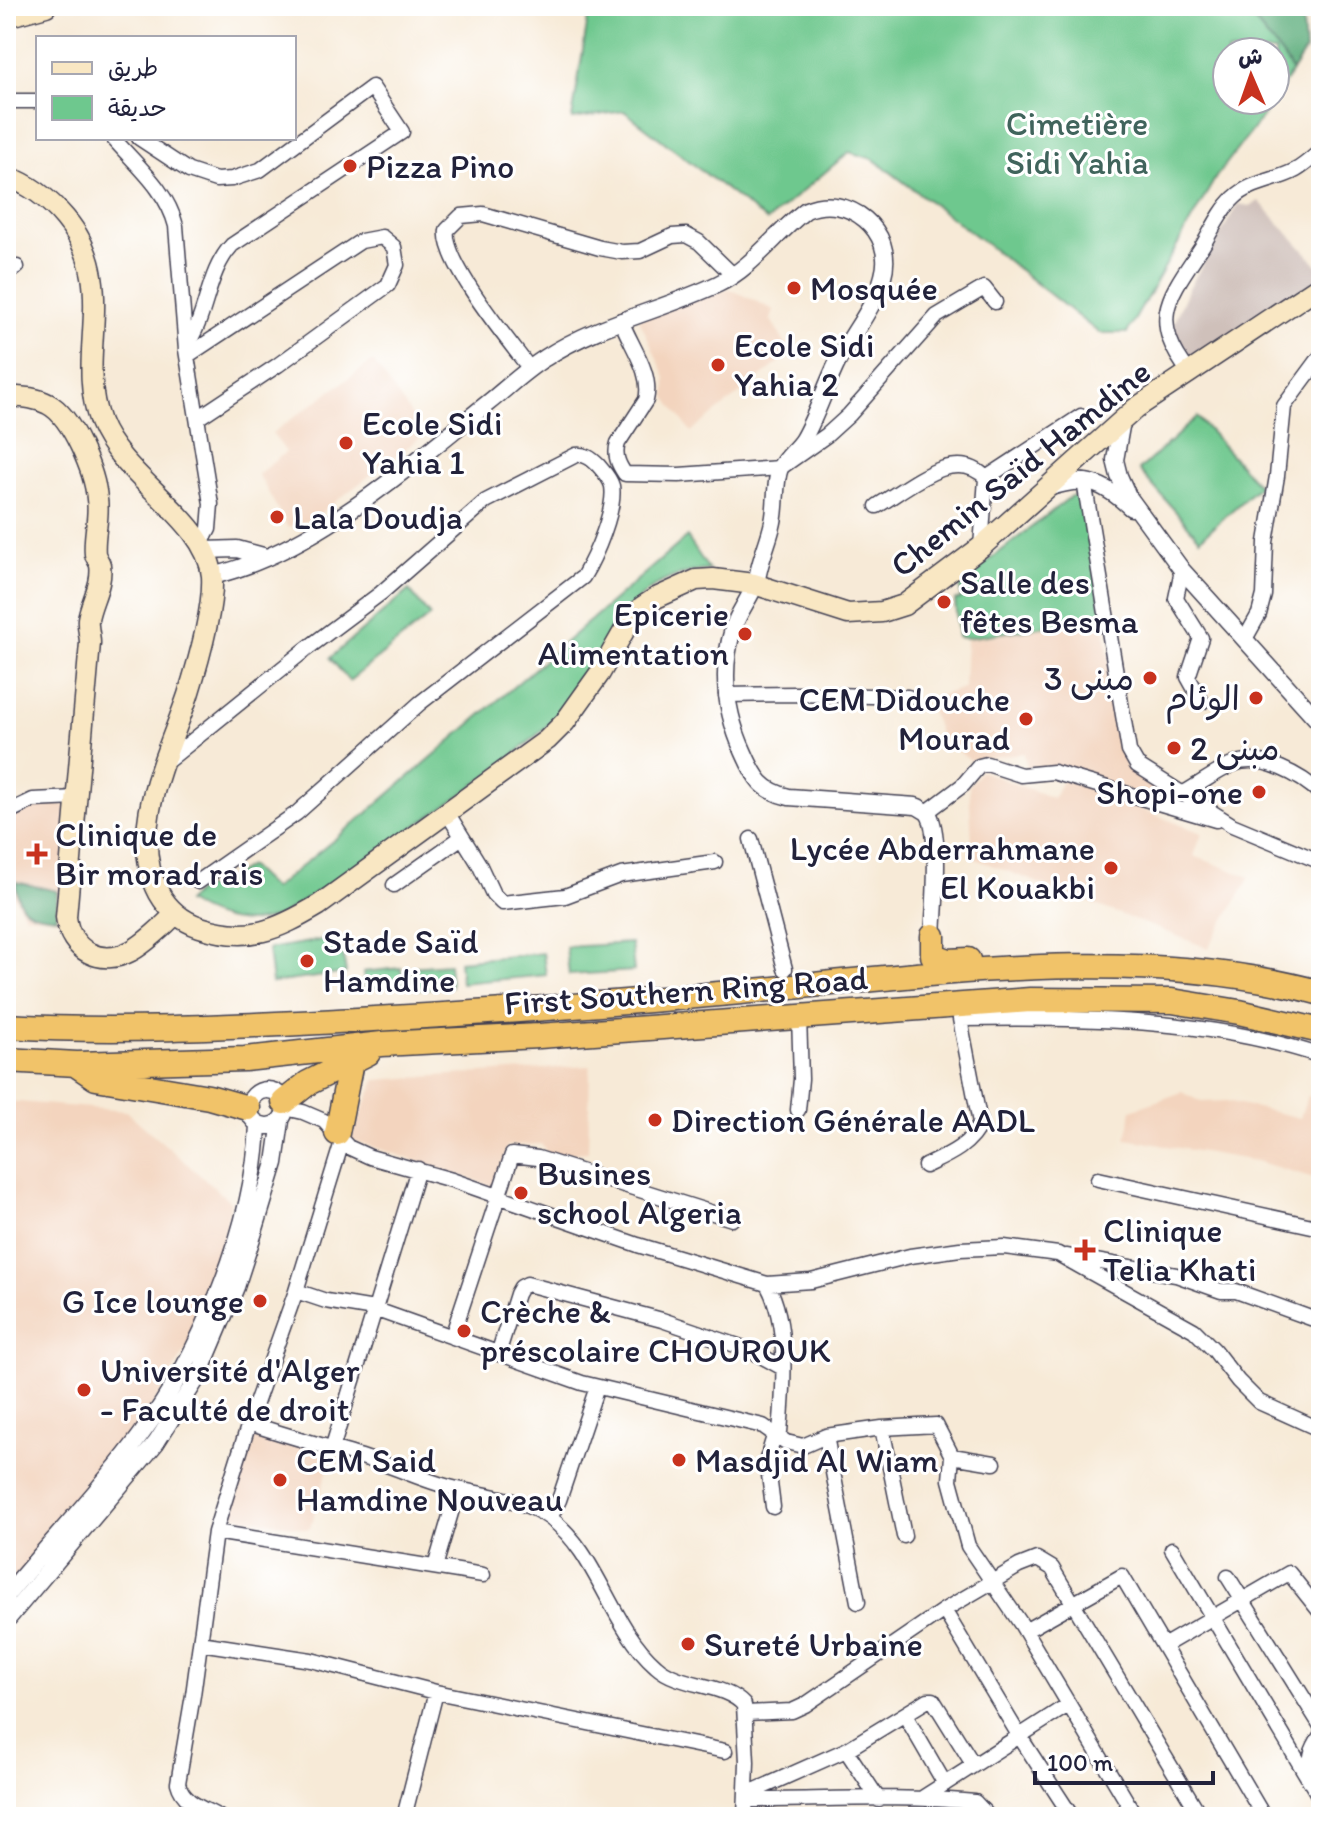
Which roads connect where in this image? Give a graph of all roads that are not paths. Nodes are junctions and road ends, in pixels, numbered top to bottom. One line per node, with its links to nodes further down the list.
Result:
1 (46, 6): 2 (main road)
2 (6, 17)
3 (6, 101): 4 (street)
4 (36, 101)
5 (115, 140): 13 (street)
6 (142, 140): 13 (street)
7 (1321, 151): 16 (street)
8 (6, 176): 30 (main road)
9 (733, 275): 12 (street); 15 (street); 22 (street)
10 (1321, 285): 16 (main road, Chemin Saïd Hamdine)
11 (995, 302): 22 (street)
12 (621, 320): 15 (street); 22 (street)
13 (186, 351): 19 (street); 19 (street)
14 (1321, 356): 36 (street)
15 (530, 369): 32 (street)
16 (1189, 372): 20 (main road, Chemin Saïd Hamdine)
17 (6, 396): 44 (main road)
18 (1081, 416): 24 (street)
19 (198, 418): 30 (street)
20 (1122, 421): 21 (main road, Chemin Saïd Hamdine); 23 (street)
21 (1086, 452): 23 (street); 26 (street); 27 (main road, Chemin Saïd Hamdine)
22 (780, 468): 35 (street)
23 (1119, 476): 29 (street)
24 (986, 478): 28 (street); 31 (street)
25 (1084, 481): 26 (street); 27 (street); 42 (street)
26 (1103, 486): 29 (street)
27 (1046, 488): 31 (main road, Chemin Saïd Hamdine)
28 (877, 506)
29 (1147, 522): 33 (street)
30 (203, 547): 32 (street); 34 (main road)
31 (981, 547): 35 (main road, Chemin Saïd Hamdine)
32 (263, 556): 34 (street)
33 (1182, 570): 36 (street); 39 (street)
34 (212, 576): 41 (main road)
35 (754, 584): 37 (street); 47 (main road, Chemin Saïd Hamdine)
36 (1245, 639): 40 (street)
37 (726, 695): 38 (street); 45 (street)
38 (908, 697)
39 (1202, 702)
40 (1321, 724)
41 (164, 764): 53 (street); 55 (main road)
42 (1184, 793): 43 (street); 48 (street)
43 (1321, 794)
44 (77, 798): 46 (street); 55 (main road)
45 (927, 812): 48 (street); 56 (street)
46 (6, 813)
47 (448, 814): 49 (street); 55 (main road, Chemin Saïd Hamdine)
48 (1232, 825): 52 (street)
49 (462, 837): 51 (street); 54 (street)
50 (751, 839): 58 (street)
51 (715, 862)
52 (1321, 862)
53 (198, 882)
54 (394, 885)
55 (175, 914)
56 (933, 936): 57 (highway)
57 (1077, 966): 58 (highway, First Southern Ring Road); 59 (highway, First Southern Ring Road)
58 (785, 978): 62 (highway, First Southern Ring Road)
59 (1321, 993)
60 (803, 1016): 61 (highway); 63 (highway, First Southern Ring Road); 64 (highway, First Southern Ring Road); 70 (street)
61 (960, 1019): 65 (street); 74 (street)
62 (6, 1026)
63 (1312, 1028): 65 (highway)
64 (382, 1044): 68 (highway); 69 (highway, First Southern Ring Road)
65 (1283, 1044): 66 (street)
66 (1321, 1056)
67 (6, 1060): 69 (highway, First Southern Ring Road)
68 (351, 1062): 71 (highway); 73 (highway)
69 (77, 1064): 72 (highway)
70 (798, 1110)
71 (283, 1112): 72 (street); 72 (street); 73 (street); 114 (street)
72 (253, 1116): 107 (street)
73 (340, 1138): 75 (street); 82 (street)
74 (925, 1166)
75 (418, 1169): 77 (street); 83 (street)
76 (1098, 1179): 79 (street)
77 (498, 1196): 78 (street); 81 (street); 85 (street)
78 (732, 1219)
79 (1321, 1228)
80 (1058, 1254): 81 (street); 84 (street); 91 (street)
81 (767, 1284): 87 (street)
82 (296, 1291): 83 (street); 89 (street)
83 (374, 1309): 85 (street); 94 (street)
84 (1316, 1320)
85 (452, 1337): 86 (street)
86 (498, 1354): 87 (street); 88 (street)
87 (783, 1368): 92 (street)
88 (597, 1387): 92 (street); 99 (street)
89 (249, 1423): 94 (street); 100 (street)
90 (882, 1428): 93 (street); 95 (street); 101 (street)
91 (1321, 1430)
92 (775, 1433): 93 (street); 98 (street)
93 (826, 1436): 109 (street)
94 (332, 1449): 97 (street)
95 (952, 1456): 96 (street); 106 (street)
96 (994, 1463)
97 (458, 1489): 99 (street); 103 (street)
98 (773, 1507)
99 (550, 1518): 120 (street)
100 (215, 1532): 103 (street); 116 (street)
101 (904, 1536)
102 (1172, 1549): 113 (street)
103 (435, 1567): 104 (street)
104 (483, 1575)
105 (1228, 1577): 108 (street)
106 (991, 1581): 110 (street); 111 (street); 115 (street)
107 (6, 1596)
108 (1241, 1600): 112 (street); 113 (street); 122 (street)
109 (858, 1602)
110 (1072, 1604): 115 (street); 117 (street); 139 (street)
111 (944, 1610): 120 (street); 124 (street)
112 (1321, 1613)
113 (1214, 1617): 117 (street); 131 (street)
114 (6, 1621)
115 (1025, 1631): 119 (street)
116 (200, 1643): 118 (street); 133 (street)
117 (1165, 1645): 140 (street)
118 (436, 1692): 126 (street); 134 (street)
119 (1068, 1705): 124 (street); 138 (street)
120 (746, 1713): 129 (street)
121 (905, 1715): 125 (street); 127 (street); 128 (street)
122 (1321, 1726)
123 (1321, 1735): 131 (street)
124 (1020, 1737): 127 (street); 137 (street)
125 (846, 1750): 129 (street); 132 (street)
126 (725, 1751)
127 (973, 1764): 128 (street)
128 (945, 1784): 130 (street)
129 (747, 1797): 132 (street); 135 (street)
130 (924, 1797): 132 (street); 136 (street)
131 (1321, 1798)
132 (879, 1800)
133 (219, 1817)
134 (404, 1817)
135 (745, 1817)
136 (989, 1817)
137 (1072, 1817)
138 (1136, 1817)
139 (1201, 1817)
140 (1264, 1817)

